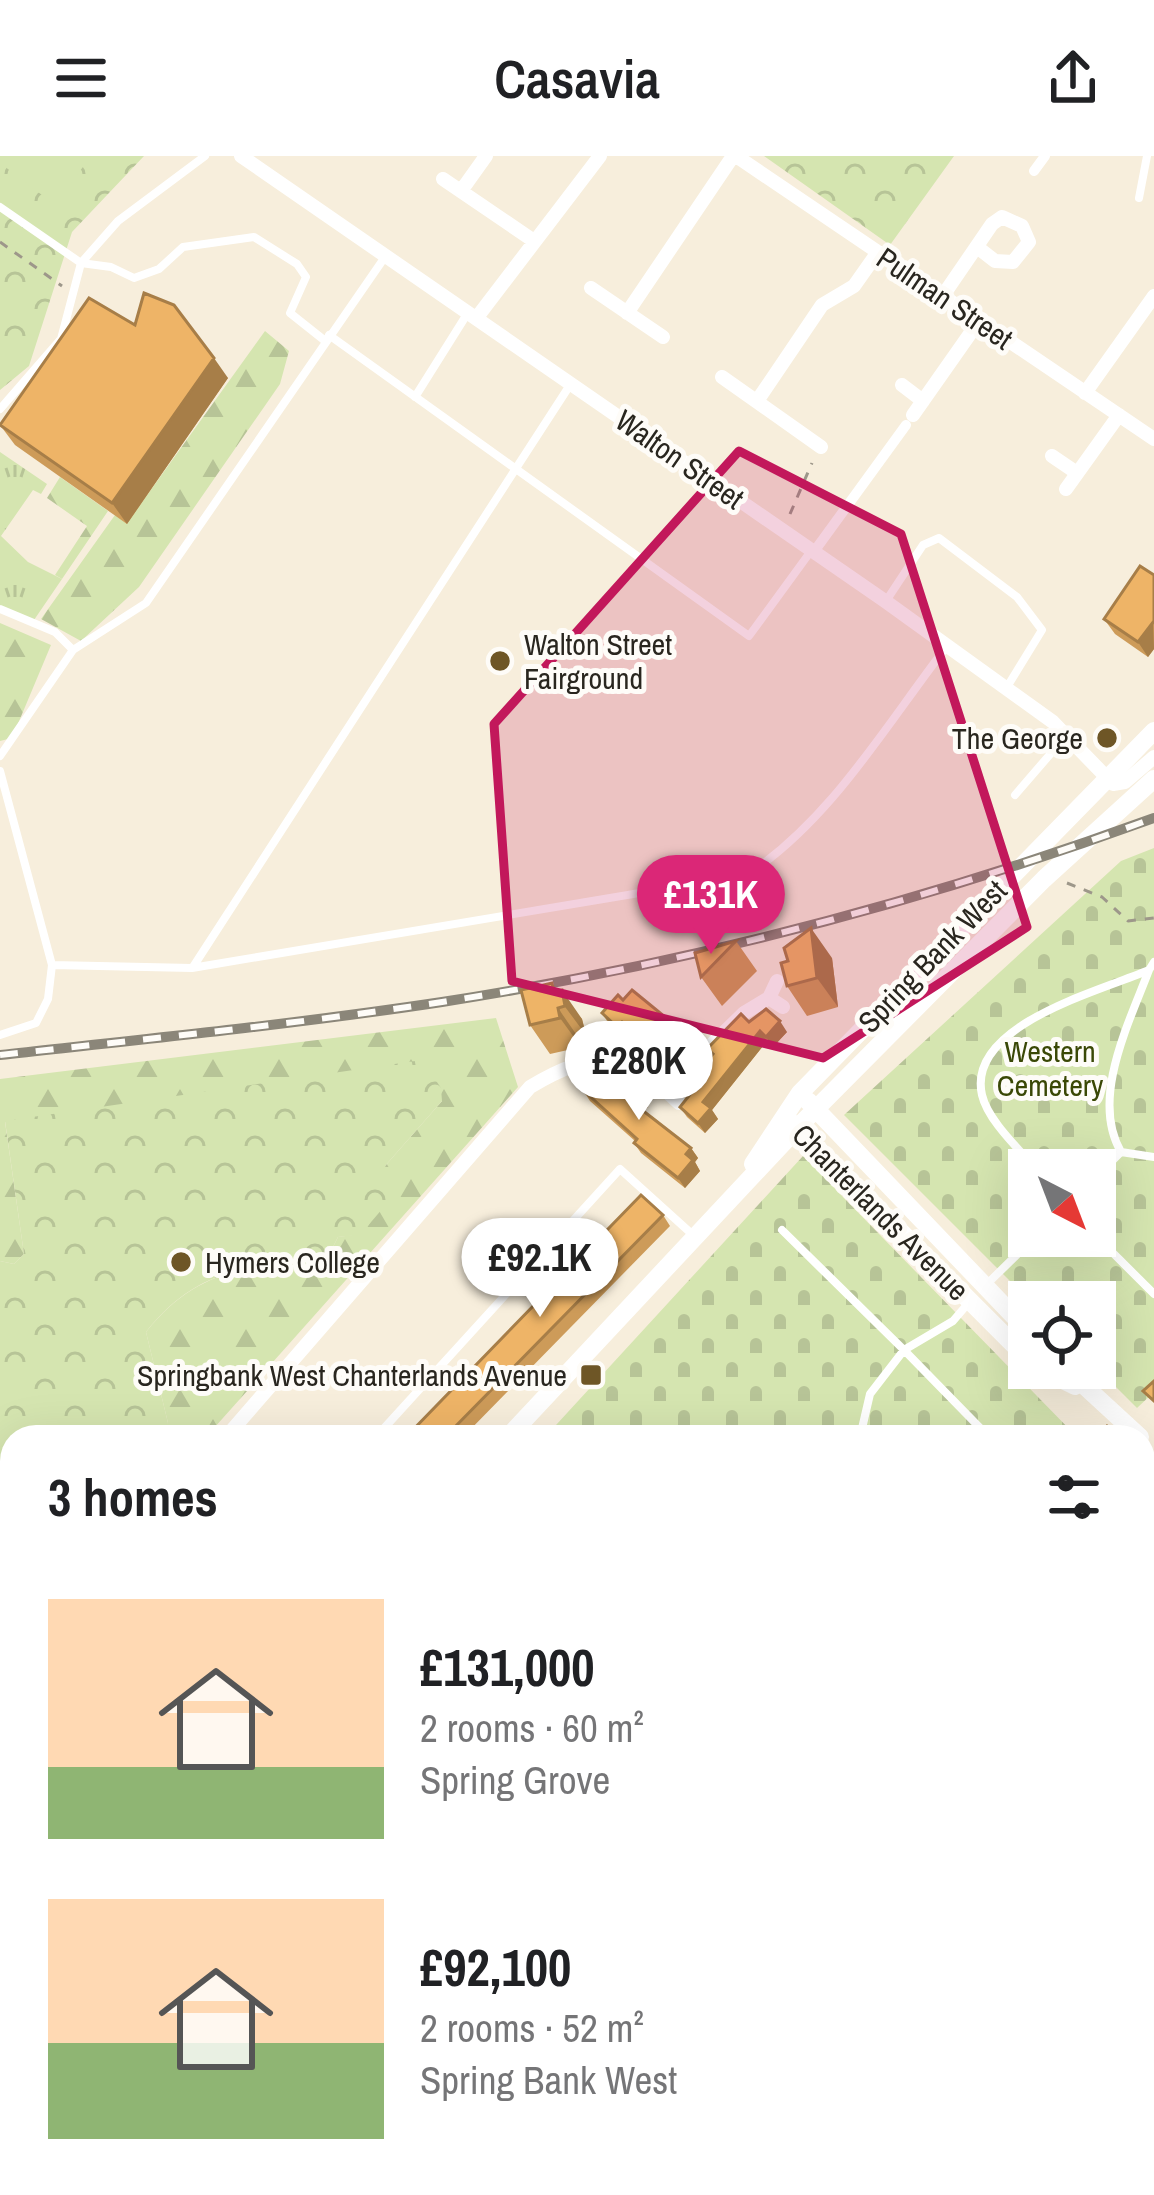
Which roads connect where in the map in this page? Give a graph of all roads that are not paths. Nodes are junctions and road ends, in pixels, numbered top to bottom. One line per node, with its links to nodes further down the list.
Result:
1 (205, 156): 17 (lane)
2 (241, 156): 16 (street, Walton Street)
3 (486, 156): 10 (street)
4 (600, 156): 13 (street)
5 (734, 156): 15 (street, Pulman Street); 22 (street, Pulman Street)
6 (1045, 156): 8 (street)
7 (1147, 156): 11 (lane)
8 (1034, 171)
9 (443, 179): 10 (street)
10 (461, 191): 13 (street)
11 (1139, 198)
12 (0, 207): 17 (lane)
13 (534, 241): 21 (street)
14 (977, 247): 20 (street)
15 (878, 252): 20 (street, Pulman Street); 31 (street)
16 (388, 253): 21 (street, Walton Street); 25 (lane)
17 (81, 263): 25 (lane); 33 (lane)
18 (591, 288): 22 (street)
19 (1154, 296): 29 (street)
20 (942, 297): 23 (street, Pulman Street)
21 (474, 313): 27 (street, Walton Street); 30 (lane)
22 (627, 313): 24 (street)
23 (979, 321): 29 (street, Pulman Street); 32 (street)
24 (663, 337)
25 (327, 338): 30 (lane); 46 (lane)
26 (722, 377): 31 (street)
27 (572, 382): 39 (lane); 42 (street, Walton Street)
28 (902, 385): 32 (street)
29 (1085, 393): 34 (street, Pulman Street)
30 (416, 397): 39 (lane)
31 (757, 401): 37 (street)
32 (923, 401): 35 (street)
33 (0, 409)
34 (1119, 415): 36 (street, Pulman Street); 40 (street)
35 (909, 420): 42 (street)
36 (1154, 440)
37 (821, 447)
38 (1052, 456): 40 (street)
39 (516, 466): 42 (lane); 58 (lane)
40 (1077, 472): 41 (street)
41 (1066, 489)
42 (812, 552): 43 (street, Walton Street)
43 (885, 601): 45 (street, Walton Street); 47 (lane)
44 (0, 610): 46 (lane)
45 (947, 646): 47 (street, Walton Street); 58 (lane)
46 (73, 650): 50 (lane)
47 (1006, 688): 49 (street, Walton Street)
48 (1154, 730): 53 (street, Spring Bank West)
49 (1066, 736): 53 (street, Walton Street); 55 (lane)
50 (0, 756)
51 (1154, 757): 53 (street)
52 (0, 771): 56 (lane)
53 (1106, 779): 64 (street, Spring Bank West)
54 (1154, 779): 66 (street, Spring Bank West)
55 (1016, 795)
56 (52, 965): 58 (lane); 62 (lane)
57 (1151, 966): 68 (lane); 69 (lane)
58 (192, 968)
59 (777, 981): 60 (street)
60 (769, 998): 61 (street); 63 (street)
61 (784, 1006)
62 (0, 1035)
63 (665, 1090): 65 (street); 84 (street)
64 (800, 1094): 66 (street, Chanterlands Avenue); 67 (street, Spring Bank West)
65 (679, 1103)
66 (816, 1110): 67 (street, Spring Bank West); 76 (street, Chanterlands Avenue)
67 (790, 1121): 73 (street, Spring Bank West); 76 (street, Chanterlands Avenue)
68 (1021, 1149)
69 (1121, 1152): 70 (lane); 71 (lane)
70 (1116, 1157)
71 (1154, 1157)
72 (782, 1230): 80 (lane)
73 (696, 1237): 85 (lane); 86 (street, Spring Bank West)
74 (1116, 1256): 77 (lane)
75 (1014, 1257): 76 (lane)
76 (977, 1293): 78 (street, Chanterlands Avenue); 79 (street, Chanterlands Avenue); 80 (lane)
77 (1154, 1294)
78 (1008, 1316)
79 (1008, 1333)
80 (904, 1350): 87 (lane); 88 (lane)
81 (1082, 1389): 83 (street)
82 (1086, 1389): 83 (street)
83 (1090, 1393): 89 (street)
84 (236, 1425)
85 (387, 1425)
86 (519, 1425)
87 (863, 1425)
88 (977, 1425)
89 (1126, 1425)

